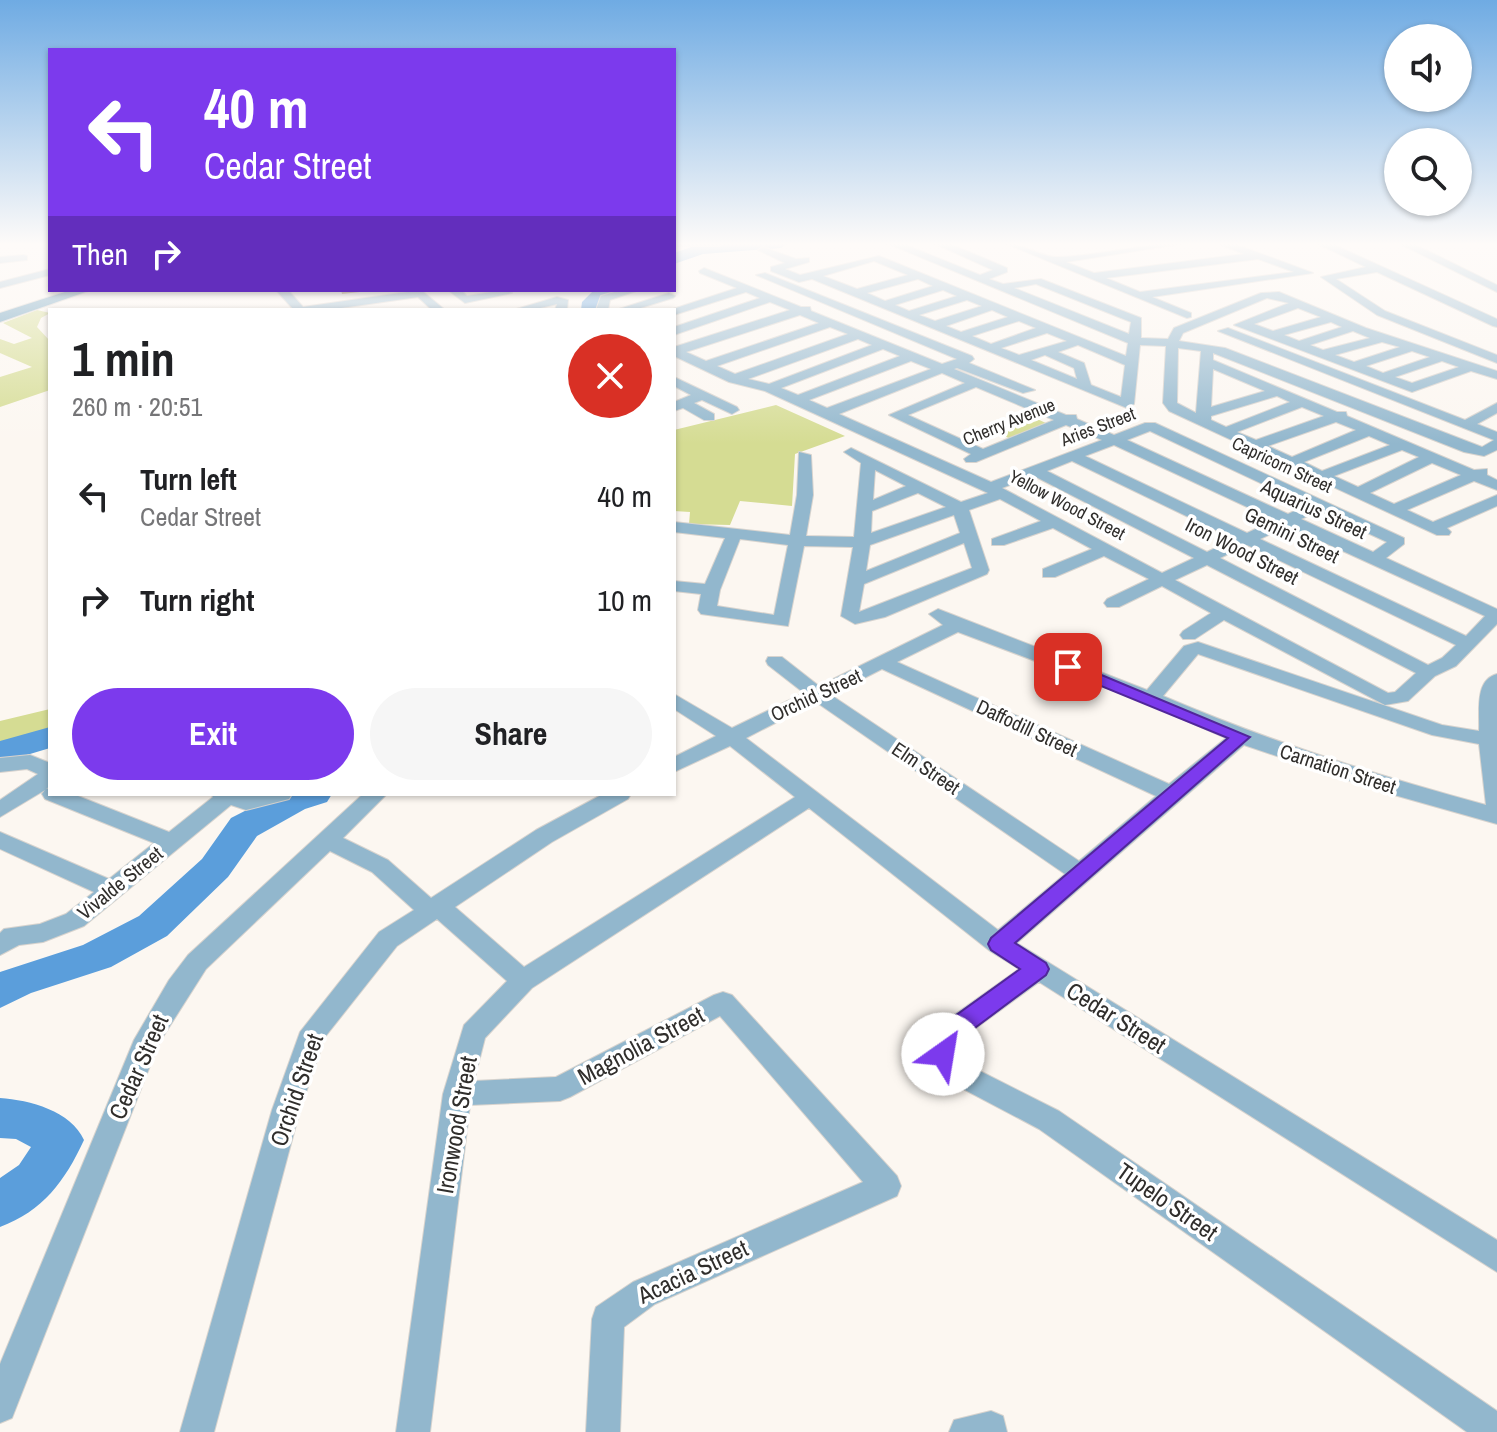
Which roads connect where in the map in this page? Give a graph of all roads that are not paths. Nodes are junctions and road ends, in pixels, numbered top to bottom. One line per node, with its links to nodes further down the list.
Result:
1 (24, 310): 20 (main road)
2 (737, 310): 28 (street)
3 (801, 310): 23 (street, Aquarius Street); 41 (street)
4 (848, 310): 51 (street)
5 (900, 310): 17 (street)
6 (923, 310): 17 (street)
7 (982, 310): 25 (street)
8 (1002, 310): 19 (street)
9 (1059, 310): 35 (street)
10 (1111, 310): 35 (street)
11 (1173, 310): 18 (street)
12 (1229, 310): 36 (street)
13 (1281, 310): 24 (street)
14 (1314, 310): 21 (street)
15 (1376, 310): 49 (street)
16 (1468, 310): 22 (street)
17 (910, 314): 25 (street)
18 (1187, 315)
19 (1019, 317): 27 (street); 30 (street)
20 (0, 318)
21 (1331, 318): 26 (street); 31 (street)
22 (1497, 323)
23 (827, 324): 32 (street, Aquarius Street); 52 (street)
24 (1243, 324): 29 (street); 31 (street)
25 (936, 325): 30 (street)
26 (1354, 327): 33 (street); 37 (street)
27 (1048, 328): 34 (street); 39 (street)
28 (676, 330)
29 (1224, 331): 45 (street); 67 (street)
30 (963, 335): 39 (street)
31 (1272, 335): 37 (street)
32 (855, 336): 38 (street, Aquarius Street); 59 (street)
33 (1382, 338): 40 (street); 44 (street)
34 (1079, 341): 42 (street); 50 (street)
35 (1135, 341): 36 (street); 50 (street)
36 (1172, 343): 45 (street); 80 (street)
37 (1298, 345): 44 (street)
38 (880, 346): 46 (street, Aquarius Street); 62 (street)
39 (993, 347): 48 (street)
40 (1410, 348): 47 (street); 53 (street)
41 (676, 351)
42 (1048, 352): 48 (street); 64 (street)
43 (676, 353): 52 (street, Yellow Wood Street)
44 (1323, 354): 53 (street)
45 (1207, 355): 57 (street); 72 (street); 80 (street)
46 (907, 358): 55 (street, Aquarius Street); 68 (street)
47 (1440, 358): 54 (street); 58 (street)
48 (1021, 359): 64 (street)
49 (1495, 360)
50 (1129, 362): 64 (street)
51 (957, 363): 55 (street); 81 (street, Cherry Avenue)
52 (705, 366): 59 (street, Yellow Wood Street)
53 (1354, 366): 58 (street)
54 (1470, 367): 56 (street); 63 (street)
55 (939, 370): 61 (street, Aquarius Street); 69 (street)
56 (1497, 375)
57 (1244, 377): 65 (street); 70 (street)
58 (1383, 377): 63 (street)
59 (734, 379): 62 (street, Yellow Wood Street)
60 (676, 383): 66 (street)
61 (973, 384): 77 (street); 81 (street, Aquarius Street)
62 (770, 388): 68 (street, Yellow Wood Street)
63 (1412, 388): 67 (street)
64 (1086, 389)
65 (1278, 392): 70 (street); 71 (street)
66 (702, 395): 74 (street); 75 (street)
67 (1388, 396): 72 (street); 82 (street)
68 (798, 400): 76 (street, Yellow Wood Street)
69 (862, 400): 76 (street); 77 (street)
70 (1249, 401): 80 (street)
71 (1303, 402): 78 (street); 85 (street)
72 (1363, 406): 78 (street); 90 (street)
73 (1497, 407): 82 (street)
74 (678, 410): 79 (street)
75 (732, 410)
76 (828, 413): 98 (street, Yellow Wood Street)
77 (896, 415): 92 (street)
78 (1337, 416): 84 (street); 89 (street)
79 (709, 417)
80 (1203, 418): 85 (street)
81 (1066, 420): 87 (street, Aquarius Street); 92 (street, Cherry Avenue)
82 (1466, 425): 86 (street)
83 (1150, 426): 87 (street, Aries Street); 107 (street, Capricorn Street)
84 (1370, 430): 88 (street); 97 (street)
85 (1224, 432): 89 (street)
86 (1497, 437)
87 (1115, 440): 95 (street, Aries Street); 112 (street, Aquarius Street)
88 (1404, 444): 94 (street); 101 (street)
89 (1254, 446): 97 (street)
90 (1490, 448): 100 (street)
91 (851, 452): 96 (street)
92 (983, 454): 98 (street, Cherry Avenue)
93 (804, 455): 117 (street)
94 (1434, 456): 100 (street); 105 (street)
95 (1066, 458): 99 (street, Aries Street); 116 (street, Gemini Street)
96 (868, 462): 103 (street); 109 (street)
97 (1289, 463): 101 (street)
98 (948, 468): 104 (street, Yellow Wood Street)
99 (1035, 470): 104 (street, Aries Street); 121 (street, Iron Wood Street)
100 (1475, 474): 102 (street); 110 (street)
101 (1319, 477): 105 (street)
102 (1497, 485)
103 (921, 486): 108 (street); 109 (street)
104 (997, 490): 108 (street, Aries Street); 111 (street, Yellow Wood Street)
105 (1357, 493): 110 (street)
106 (1497, 500): 110 (street)
107 (1321, 504): 112 (street); 122 (street, Capricorn Street)
108 (960, 508): 115 (street); 118 (street, Aries Street)
109 (863, 509): 118 (street)
110 (1393, 510)
111 (1056, 521): 119 (street); 120 (street, Yellow Wood Street)
112 (1288, 521): 116 (street); 122 (street, Aquarius Street)
113 (676, 527): 114 (street)
114 (735, 533): 117 (street); 127 (street)
115 (969, 535): 125 (street); 125 (street)
116 (1250, 540): 121 (street); 134 (street, Gemini Street)
117 (797, 541): 118 (street); 127 (street)
118 (862, 542): 125 (street)
119 (998, 542)
120 (1108, 548): 123 (street); 124 (street, Yellow Wood Street)
121 (1209, 559): 124 (street); 137 (street, Iron Wood Street)
122 (1373, 560): 131 (street, Aquarius Street)
123 (1049, 573)
124 (1165, 581): 128 (street); 129 (street, Yellow Wood Street)
125 (853, 582)
126 (676, 586): 127 (street)
127 (711, 590)
128 (1113, 603)
129 (1224, 612): 133 (street); 137 (street, Yellow Wood Street)
130 (938, 614): 132 (street, Carnation Street)
131 (1496, 615): 134 (street)
132 (957, 625): 136 (street, Orchid Street); 140 (street, Carnation Street)
133 (1189, 635)
134 (1468, 644): 137 (street)
135 (775, 661): 139 (street, Elm Street)
136 (884, 663): 139 (street, Orchid Street); 148 (street, Daffodill Street)
137 (1428, 672)
138 (1497, 680): 144 (street)
139 (817, 694): 142 (street, Orchid Street); 162 (street, Elm Street)
140 (1151, 698): 143 (street, Carnation Street); 144 (street)
141 (676, 701): 142 (street, Cedar Street)
142 (729, 735): 145 (street, Orchid Street); 155 (street, Cedar Street)
143 (1241, 737): 148 (street); 158 (street, Carnation Street)
144 (1489, 739): 157 (street)
145 (676, 764)
146 (0, 765): 147 (street)
147 (47, 784): 156 (street)
148 (1171, 794): 162 (street)
149 (73, 796): 161 (street)
150 (224, 796): 161 (street, Vivalde Street)
151 (228, 796): 152 (street)
152 (273, 796)
153 (374, 796): 159 (street, Cedar Street)
154 (616, 796): 164 (street, Orchid Street)
155 (808, 799): 166 (street, Cedar Street); 168 (street, Ironwood Street)
156 (0, 810)
157 (1497, 810)
158 (1497, 816)
159 (326, 839): 164 (street); 172 (street, Cedar Street)
160 (0, 840): 163 (street)
161 (170, 841): 163 (street, Vivalde Street)
162 (1079, 872): 166 (street)
163 (111, 890): 165 (street, Vivalde Street)
164 (433, 908): 168 (street); 173 (street, Orchid Street)
165 (4, 937)
166 (999, 944): 167 (street, Cedar Street)
167 (1038, 969): 171 (street, Cedar Street); 176 (street, Tupelo Street)
168 (523, 981): 169 (street, Ironwood Street)
169 (457, 1094): 170 (street, Magnolia Street); 174 (street, Ironwood Street)
170 (886, 1186): 175 (street, Acacia Street)
171 (1497, 1257)
172 (0, 1406)
173 (197, 1432)
174 (413, 1432)
175 (603, 1432)
176 (1497, 1432)

